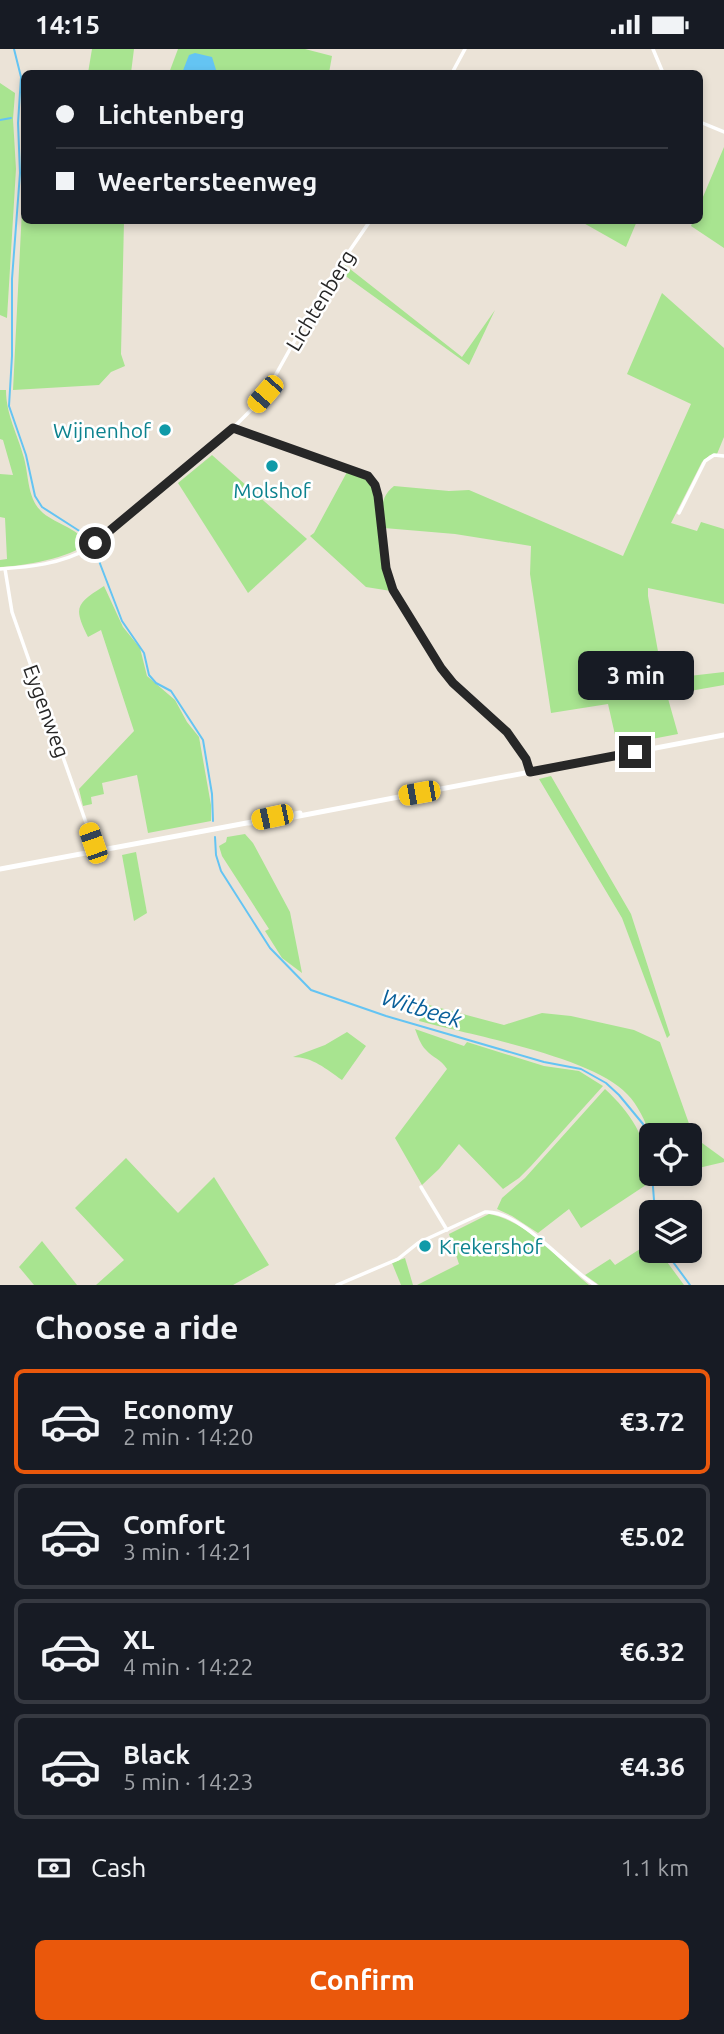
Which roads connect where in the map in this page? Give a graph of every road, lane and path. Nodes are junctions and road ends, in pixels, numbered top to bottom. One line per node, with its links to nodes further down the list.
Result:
1 (465, 49): 3 (street)
2 (653, 49): 4 (street)
3 (454, 70)
4 (662, 70)
5 (703, 122): 6 (street)
6 (724, 132)
7 (367, 224): 8 (street, Lichtenberg)
8 (233, 428): 11 (street, Lichtenberg); 13 (street)
9 (724, 456): 10 (street)
10 (679, 513)
11 (3, 569): 14 (street, Eygenweg)
12 (724, 735): 13 (main road)
13 (530, 772): 14 (main road)
14 (96, 851): 15 (main road)
15 (0, 869)
16 (421, 1187): 17 (street)
17 (448, 1230): 18 (street); 19 (street)
18 (337, 1285)
19 (595, 1285)

